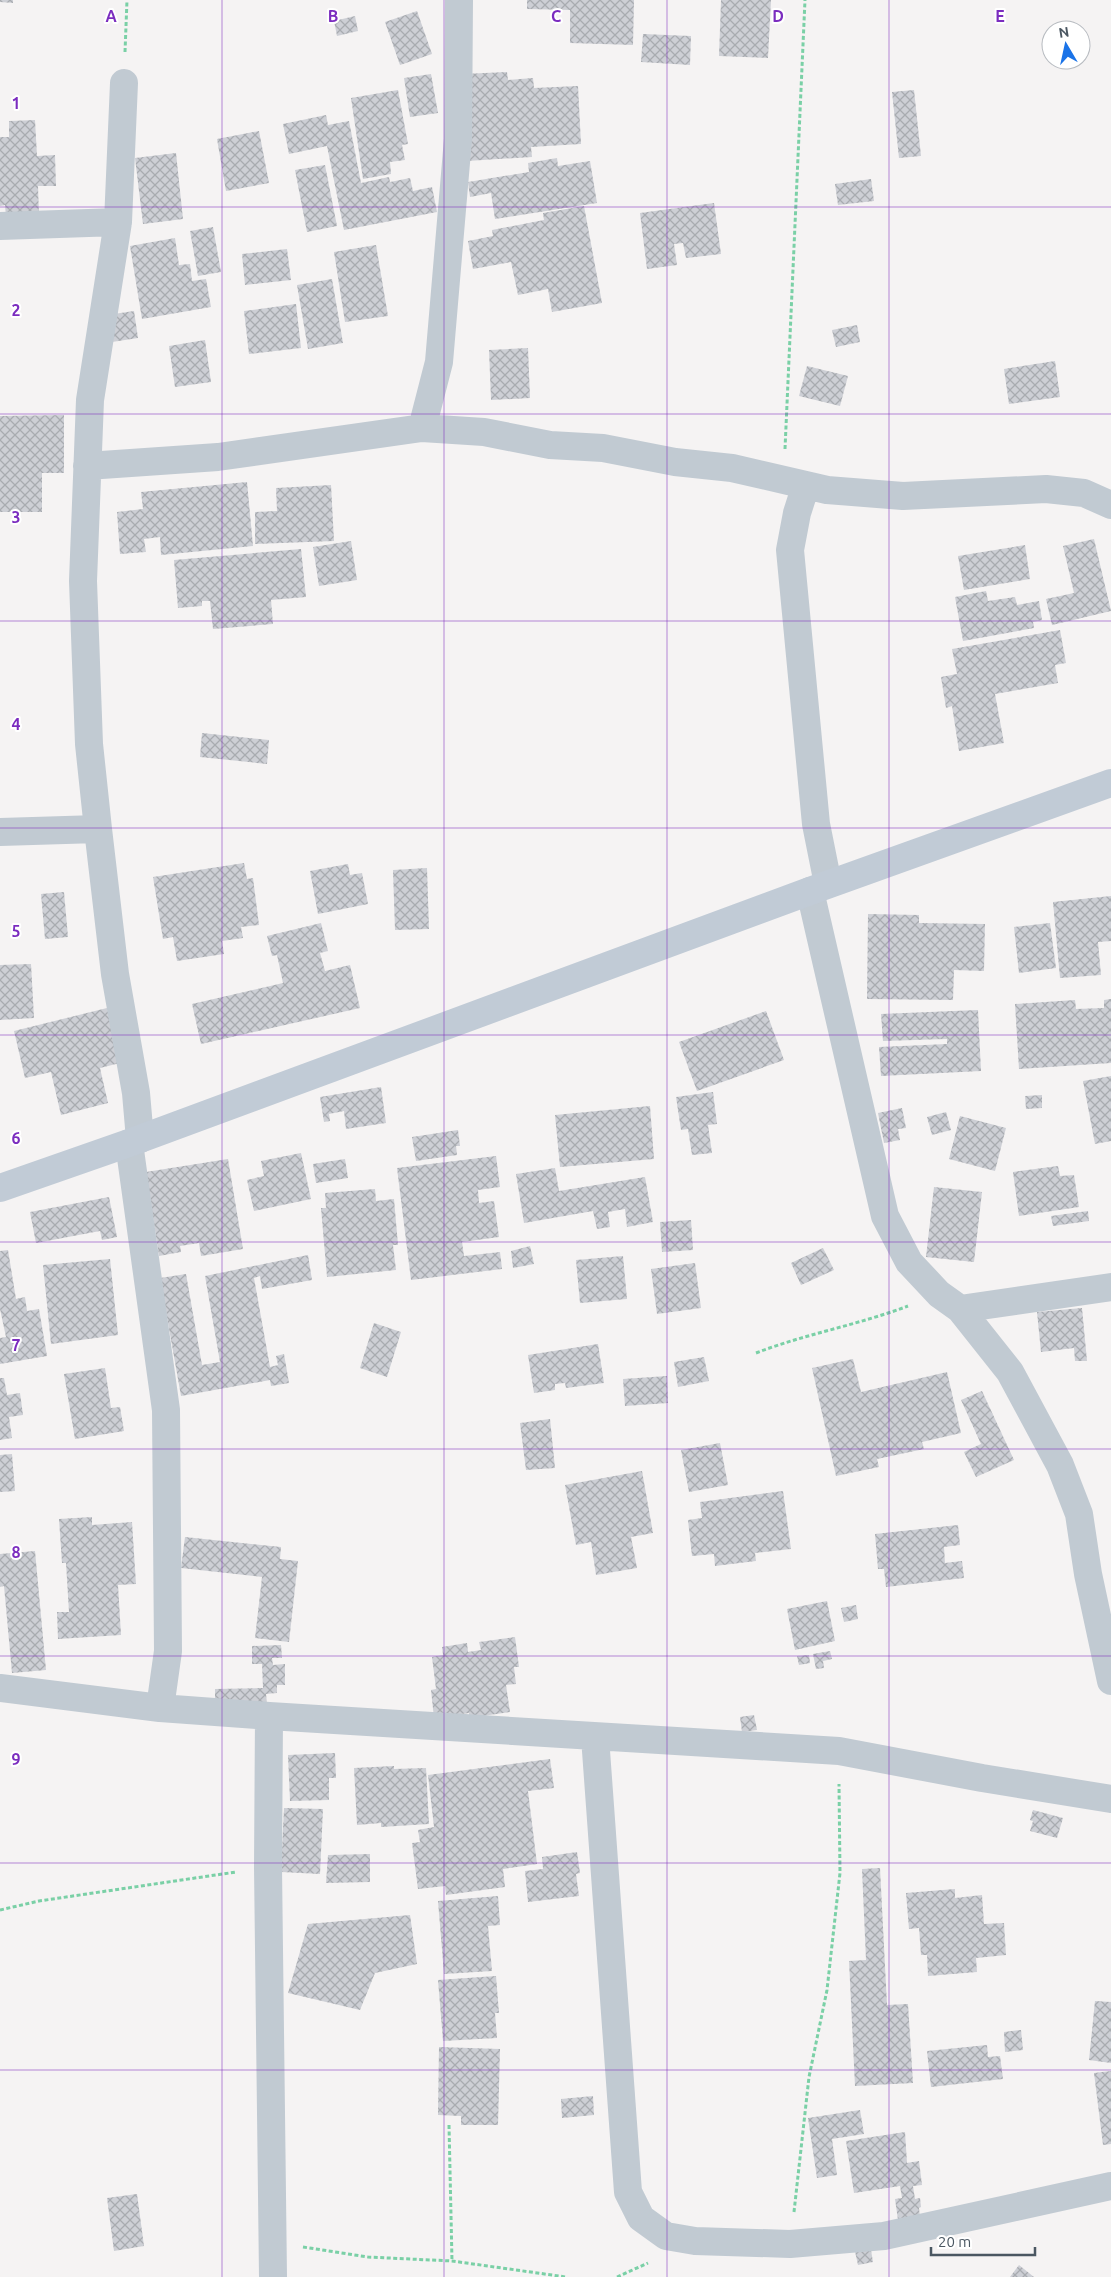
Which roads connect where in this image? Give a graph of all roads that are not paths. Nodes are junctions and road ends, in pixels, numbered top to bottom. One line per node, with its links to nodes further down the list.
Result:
1 (459, 0): 5 (street)
2 (124, 83): 3 (street)
3 (118, 222): 4 (street); 6 (street)
4 (0, 226)
5 (422, 428): 6 (street); 7 (street)
6 (87, 466): 10 (street)
7 (795, 482): 8 (street); 12 (street)
8 (1111, 505)
9 (1111, 784): 12 (street)
10 (98, 829): 11 (street); 13 (street)
11 (0, 832)
12 (819, 887): 13 (street); 16 (street)
13 (135, 1141): 14 (street); 19 (street)
14 (0, 1188)
15 (1111, 1287): 16 (street)
16 (949, 1301): 17 (street)
17 (1111, 1681)
18 (0, 1688): 19 (street)
19 (160, 1708): 20 (street)
20 (269, 1716): 21 (street); 24 (street)
21 (595, 1737): 22 (street); 23 (street)
22 (1111, 1799)
23 (1111, 2186)
24 (273, 2277)

